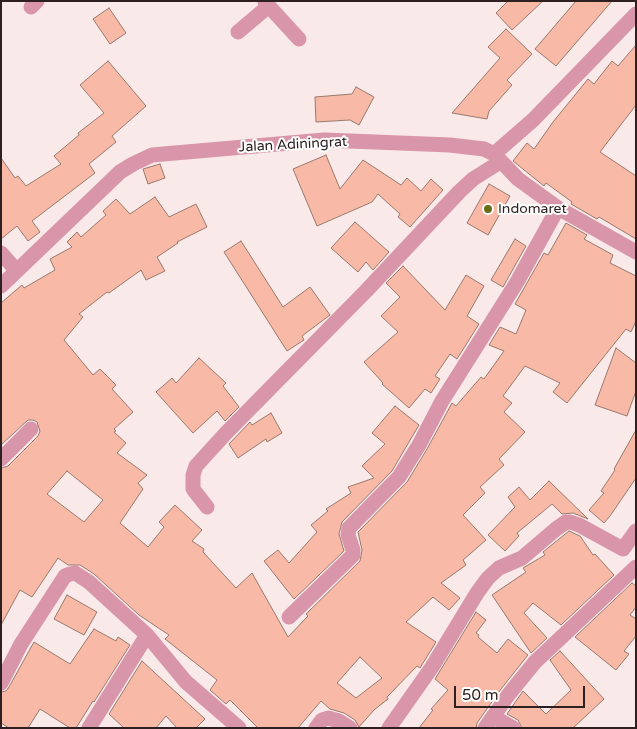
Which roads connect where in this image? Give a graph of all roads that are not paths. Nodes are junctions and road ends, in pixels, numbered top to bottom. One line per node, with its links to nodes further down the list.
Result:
1 (265, 2): 3 (street); 4 (street)
2 (636, 14): 5 (street)
3 (238, 32)
4 (299, 39)
5 (497, 158): 6 (street); 9 (street, Jalan Adiningrat); 13 (street)
6 (558, 208): 7 (street); 18 (street)
7 (636, 252)
8 (1, 253): 9 (street)
9 (16, 270): 10 (street, Jalan Adiningrat)
10 (1, 286)
11 (31, 429): 12 (street)
12 (1, 459)
13 (207, 507)
14 (636, 531): 15 (street)
15 (623, 549): 16 (street); 26 (street)
16 (636, 561)
17 (636, 567): 21 (street)
18 (289, 617)
19 (147, 634): 20 (street); 22 (street); 23 (street)
20 (1, 683)
21 (490, 722): 27 (street)
22 (89, 728)
23 (239, 728)
24 (316, 728): 25 (street)
25 (350, 728)
26 (389, 728)
27 (513, 728)

